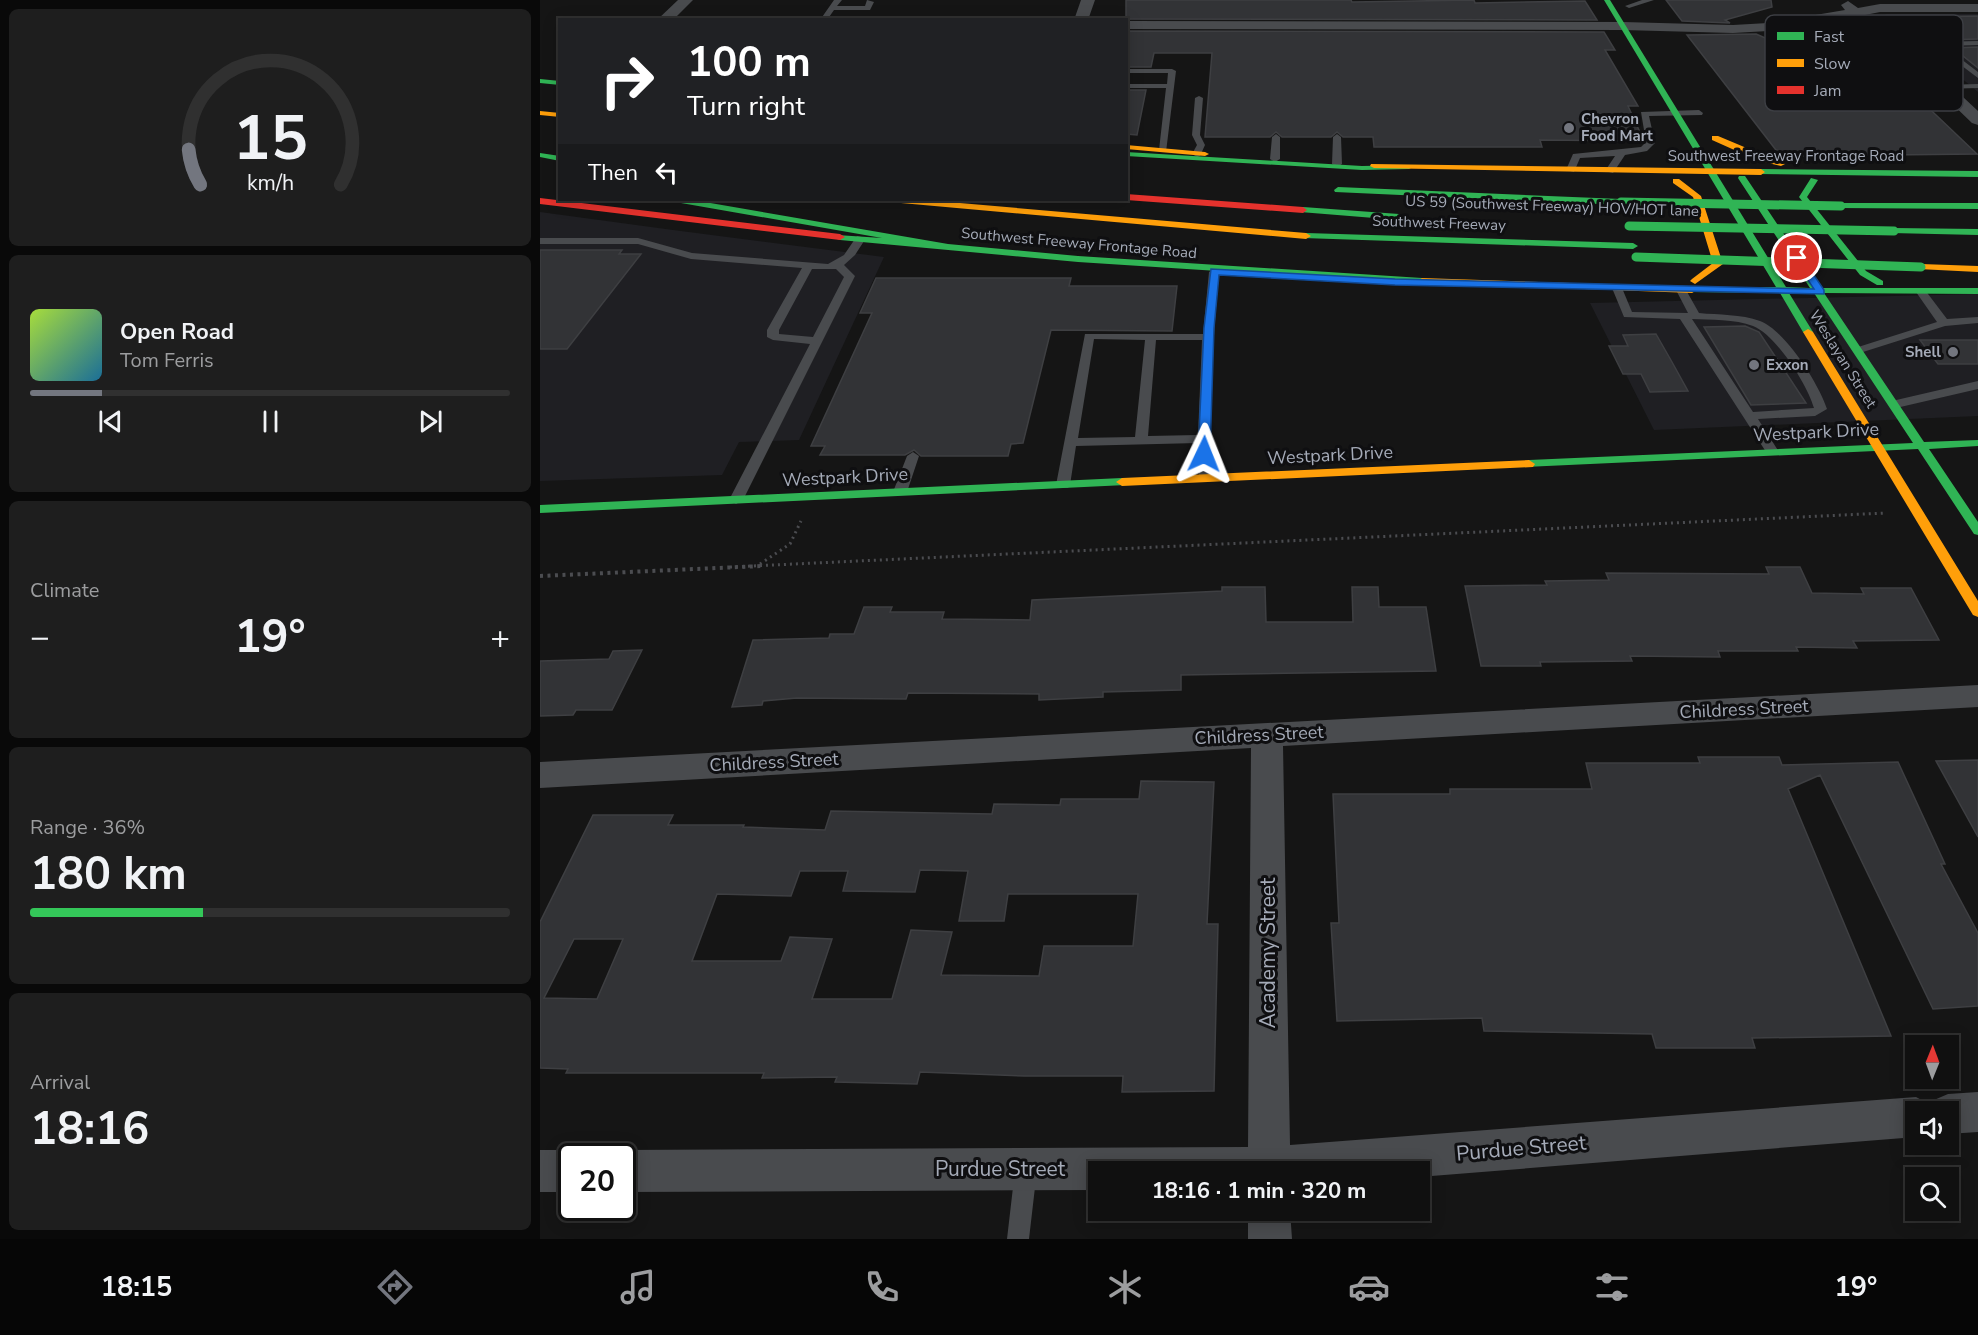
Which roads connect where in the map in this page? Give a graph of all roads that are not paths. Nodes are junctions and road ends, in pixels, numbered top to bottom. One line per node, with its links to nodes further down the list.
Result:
1 (686, 0): 14 (street)
2 (838, 0): 10 (lane)
3 (1088, 0): 16 (street)
4 (1607, 0): 18 (main road, Weslayan Street)
5 (1650, 0): 8 (lane)
6 (1978, 1): 9 (street)
7 (870, 2): 10 (lane)
8 (1627, 3): 19 (main road)
9 (1848, 5): 11 (street); 12 (street); 13 (street)
10 (832, 8): 15 (lane)
11 (1978, 8)
12 (1812, 15)
13 (1861, 15)
14 (666, 18)
15 (824, 18)
16 (1082, 18)
17 (1128, 25): 18 (street)
18 (1623, 26): 19 (street); 36 (main road, Weslayan Street)
19 (1641, 26): 20 (street); 21 (main road)
20 (1765, 27)
21 (1654, 45)
22 (1963, 64): 24 (lane)
23 (1128, 71): 30 (lane)
24 (1978, 76)
25 (540, 81): 26 (main road)
26 (558, 83)
27 (1128, 86): 30 (lane)
28 (1963, 86): 29 (lane)
29 (1978, 86)
30 (1170, 87): 42 (lane)
31 (1686, 94): 38 (main road, Weslayan Street)
32 (1199, 98): 43 (lane)
33 (1963, 106): 37 (street)
34 (540, 113): 35 (main road)
35 (558, 115)
36 (1680, 119): 38 (lane); 44 (lane); 52 (main road); 53 (main road, Weslayan Street)
37 (1978, 120)
38 (1707, 126): 54 (main road); 55 (main road, Weslayan Street)
39 (1276, 137): 48 (lane)
40 (1337, 137): 49 (lane)
41 (1128, 147): 42 (main road, Southwest Freeway Frontage Road)
42 (1163, 150): 43 (main road, Southwest Freeway Frontage Road)
43 (1197, 153): 48 (main road, Southwest Freeway Frontage Road)
44 (1623, 153): 51 (lane); 52 (lane)
45 (1128, 154): 50 (main road)
46 (540, 155): 47 (main road)
47 (558, 159)
48 (1275, 159): 49 (main road, Southwest Freeway Frontage Road)
49 (1337, 164): 50 (main road, Southwest Freeway Frontage Road)
50 (1409, 167): 51 (main road, Southwest Freeway Frontage Road)
51 (1571, 170): 52 (main road, Southwest Freeway Frontage Road)
52 (1615, 171): 53 (main road, Southwest Freeway Frontage Road); 77 (main road)
53 (1712, 172): 55 (main road, Southwest Freeway Frontage Road); 79 (main road, Weslayan Street)
54 (1872, 172): 56 (main road, Southwest Freeway Frontage Road); 57 (main road, Southwest Freeway Frontage Road)
55 (1738, 173): 56 (main road, Southwest Freeway Frontage Road); 80 (main road, Weslayan Street)
56 (1826, 173): 81 (main road)
57 (1978, 174)
58 (1326, 189): 63 (main road, Southwest Freeway, bridge)
59 (1128, 197): 64 (main road, US 59 (Southwest Freeway) HOV/HOT lane)
60 (687, 201): 69 (main road)
61 (912, 201): 71 (main road)
62 (542, 204): 67 (main road, Southwest Freeway Frontage Road)
63 (1978, 204)
64 (1417, 218)
65 (1623, 225): 66 (main road, US 59 (Southwest Freeway) HOV/HOT lane, bridge)
66 (1978, 232)
67 (861, 238): 69 (main road, Southwest Freeway Frontage Road); 73 (lane)
68 (540, 241): 72 (lane)
69 (965, 250): 75 (main road, Southwest Freeway Frontage Road)
70 (1864, 250): 71 (main road)
71 (1634, 251): 74 (main road, bridge)
72 (809, 265): 73 (lane); 93 (lane)
73 (839, 266): 93 (lane)
74 (1978, 269)
75 (1214, 272): 76 (main road, Southwest Freeway Frontage Road); 91 (lane)
76 (1617, 288): 77 (main road, Southwest Freeway Frontage Road); 84 (lane)
77 (1681, 290): 79 (main road, Southwest Freeway Frontage Road); 82 (main road); 84 (lane)
78 (1978, 291): 81 (main road, Southwest Freeway Frontage Road)
79 (1782, 292): 80 (main road, Southwest Freeway Frontage Road); 89 (main road, Weslayan Street)
80 (1821, 292): 81 (main road, Southwest Freeway Frontage Road); 94 (main road, Weslayan Street)
81 (1921, 292): 83 (main road); 87 (lane)
82 (1742, 304)
83 (1880, 306)
84 (1690, 316): 92 (lane); 99 (lane)
85 (1783, 318): 89 (main road)
86 (1978, 320): 87 (lane)
87 (1944, 323): 94 (lane)
88 (1862, 331): 94 (main road)
89 (1809, 335): 92 (lane); 96 (main road, Weslayan Street)
90 (1151, 337): 91 (lane); 101 (lane); 102 (lane)
91 (1209, 337): 100 (lane)
92 (1779, 338): 95 (lane)
93 (817, 340): 111 (lane)
94 (1859, 350): 98 (main road, Weslayan Street)
95 (1809, 385): 96 (lane); 99 (lane)
96 (1840, 385): 105 (main road, Weslayan Street)
97 (1977, 386): 98 (lane)
98 (1896, 404): 104 (main road, Weslayan Street)
99 (1749, 416): 106 (lane)
100 (1205, 439): 101 (lane); 108 (lane)
101 (1141, 440): 102 (lane)
102 (1070, 442): 109 (lane)
103 (1978, 443): 104 (main road, Westpark Drive)
104 (1923, 446): 105 (main road, Westpark Drive); 113 (main road, Weslayan Street)
105 (1878, 448): 106 (main road, Westpark Drive); 114 (main road, Weslayan Street)
106 (1773, 452): 108 (main road, Westpark Drive)
107 (913, 456): 110 (lane)
108 (1206, 478): 109 (main road, Westpark Drive)
109 (1063, 485): 110 (main road, Westpark Drive)
110 (900, 492): 111 (main road, Westpark Drive)
111 (736, 500): 112 (main road, Westpark Drive)
112 (540, 509)
113 (1978, 531)
114 (1978, 612)
115 (1978, 696): 116 (street, Childress Street)
116 (1267, 734): 117 (street, Childress Street); 121 (street, Academy Street)
117 (543, 780)
118 (1978, 1112): 119 (street)
119 (1959, 1113)
120 (1905, 1118): 122 (street, Purdue Street)
121 (1269, 1161)
122 (1379, 1161)
123 (1026, 1169): 124 (street, Purdue Street); 125 (street, Purdue Street); 129 (lane)
124 (1088, 1169)
125 (636, 1170)
126 (540, 1171): 127 (street)
127 (558, 1171)
128 (1269, 1221): 130 (street)
129 (1018, 1239)
130 (1270, 1239)

